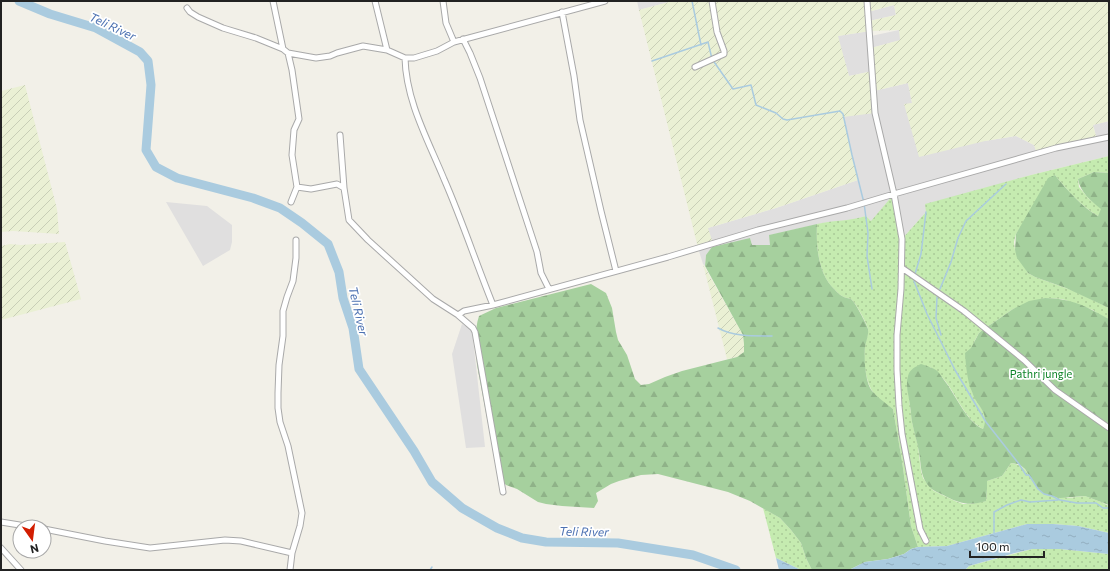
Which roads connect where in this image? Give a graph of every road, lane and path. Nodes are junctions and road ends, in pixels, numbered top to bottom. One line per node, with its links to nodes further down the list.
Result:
1 (273, 1): 11 (street)
2 (375, 1): 12 (street)
3 (443, 1): 10 (street)
4 (605, 1): 8 (street)
5 (712, 1): 15 (street)
6 (867, 1): 20 (street)
7 (187, 8): 11 (street)
8 (562, 12): 9 (street); 24 (street)
9 (463, 39): 10 (street); 25 (street)
10 (454, 42): 14 (street)
11 (283, 49): 13 (street)
12 (387, 50): 13 (street); 14 (street)
13 (288, 53): 18 (street)
14 (405, 58): 26 (street)
15 (695, 67)
16 (340, 136): 19 (street)
17 (1109, 137): 20 (street)
18 (297, 187): 19 (street); 21 (street)
19 (344, 188): 27 (street)
20 (894, 194): 23 (street); 24 (street)
21 (291, 202)
22 (296, 240): 35 (street)
23 (902, 268): 28 (street); 33 (street)
24 (616, 271): 25 (street)
25 (550, 289): 26 (street)
26 (493, 305): 27 (street)
27 (458, 314): 29 (street)
28 (1109, 428)
29 (503, 492)
30 (1, 522): 31 (street)
31 (12, 524)
32 (52, 531): 35 (street)
33 (926, 541)
34 (1, 548): 36 (street)
35 (292, 553): 37 (street)
36 (21, 570)
37 (290, 570)

